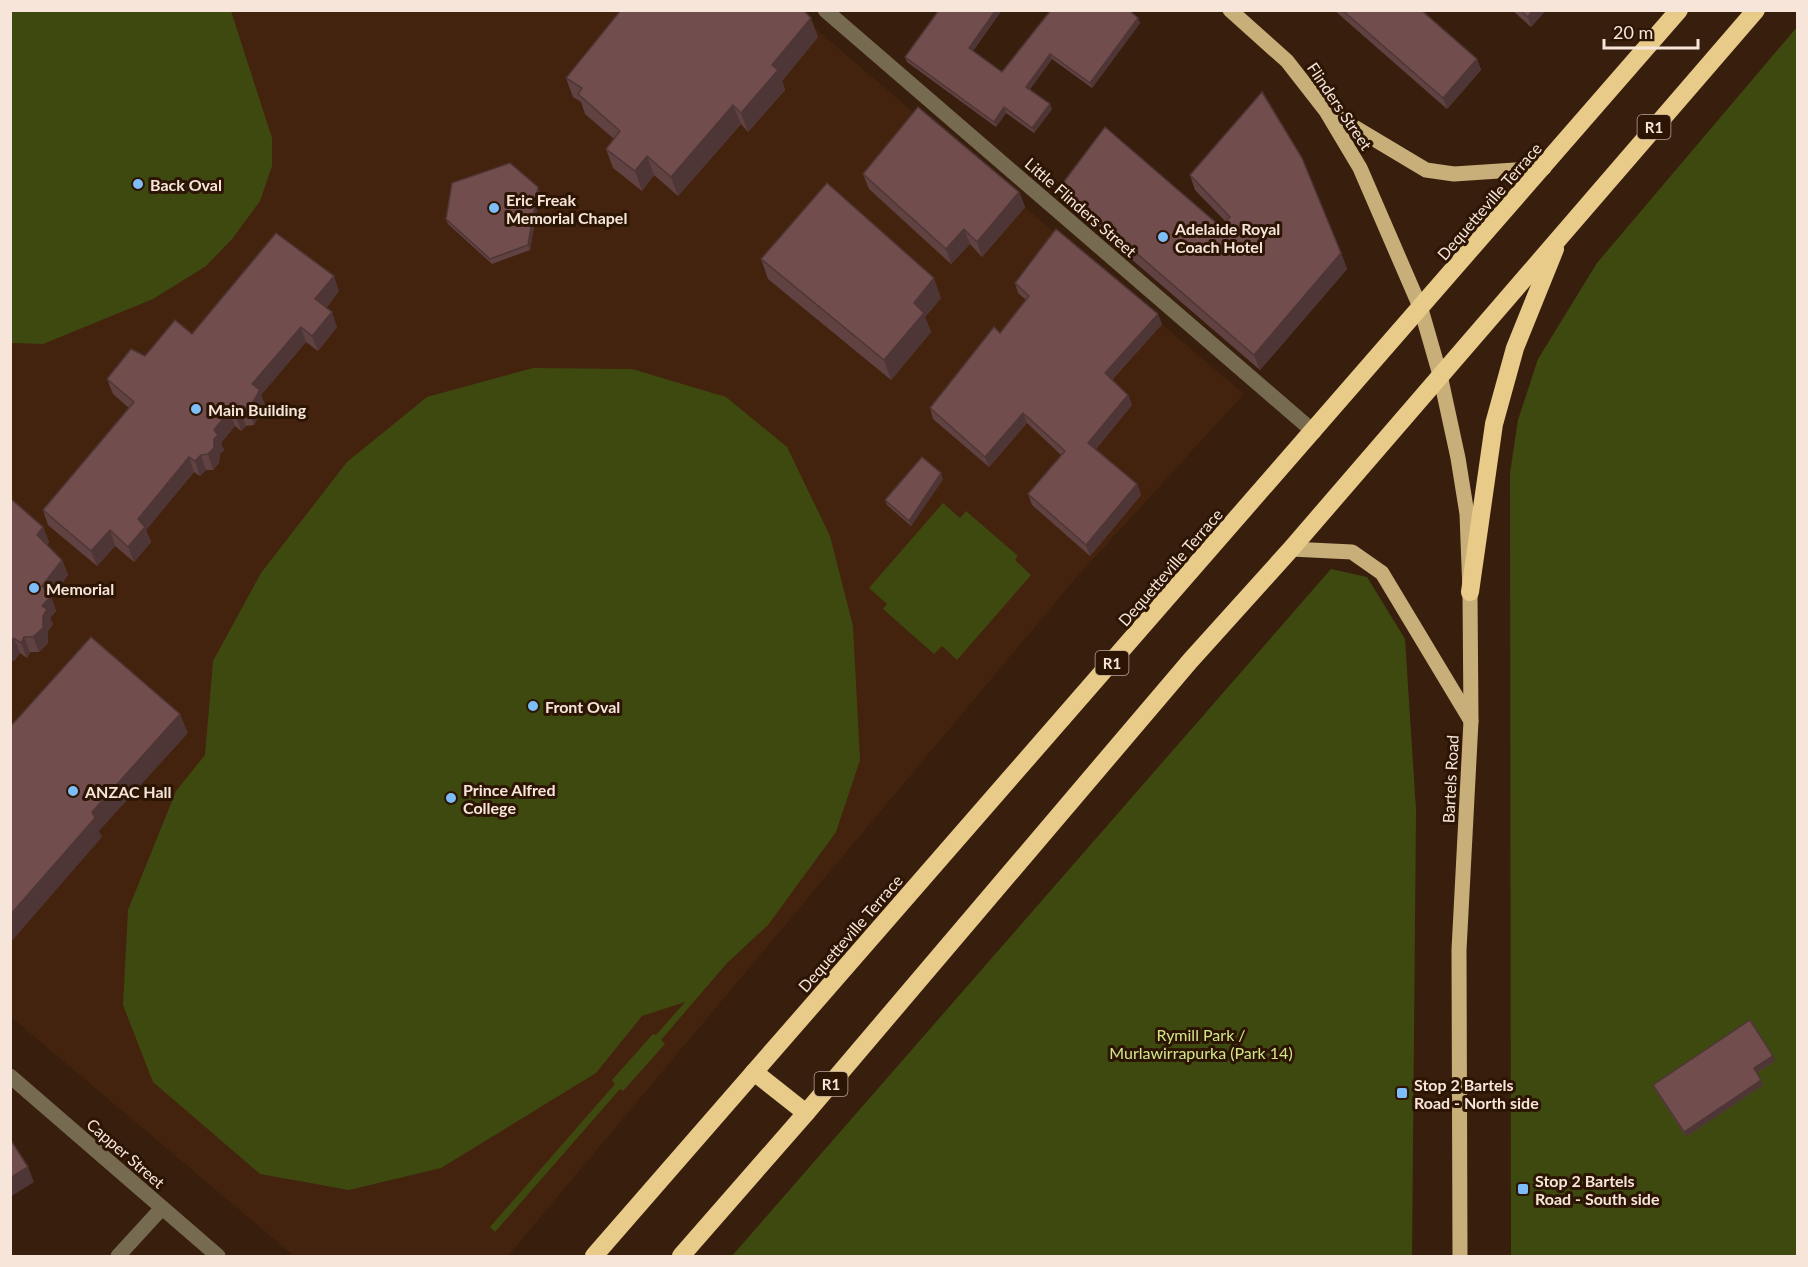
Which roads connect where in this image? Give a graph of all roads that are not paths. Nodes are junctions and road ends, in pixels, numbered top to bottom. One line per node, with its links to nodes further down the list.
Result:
1 (825, 10): 10 (street, Little Flinders Street)
2 (1230, 10): 5 (main road, Flinders Street)
3 (1679, 10): 6 (highway, Dequetteville Terrace / R1)
4 (1756, 10): 7 (highway, R1)
5 (1326, 111): 6 (main road); 8 (main road, Flinders Street)
6 (1544, 168): 8 (highway, Dequetteville Terrace / R1)
7 (1562, 234): 9 (highway, R1); 12 (highway)
8 (1420, 309): 9 (main road, Bartels Road); 10 (highway, Dequetteville Terrace / R1)
9 (1440, 375): 11 (highway, R1); 12 (main road, Bartels Road)
10 (1314, 432): 14 (highway, Dequetteville Terrace / R1)
11 (1291, 549): 13 (main road); 16 (highway, R1)
12 (1470, 592): 13 (main road, Bartels Road)
13 (1471, 721): 22 (main road, Bartels Road)
14 (754, 1072): 16 (highway); 20 (highway, Dequetteville Terrace / R1)
15 (10, 1076): 17 (street, Capper Street)
16 (806, 1113): 21 (highway, R1)
17 (162, 1208): 18 (street); 19 (street, Capper Street)
18 (118, 1257)
19 (218, 1257)
20 (594, 1257)
21 (681, 1257)
22 (1460, 1257)

